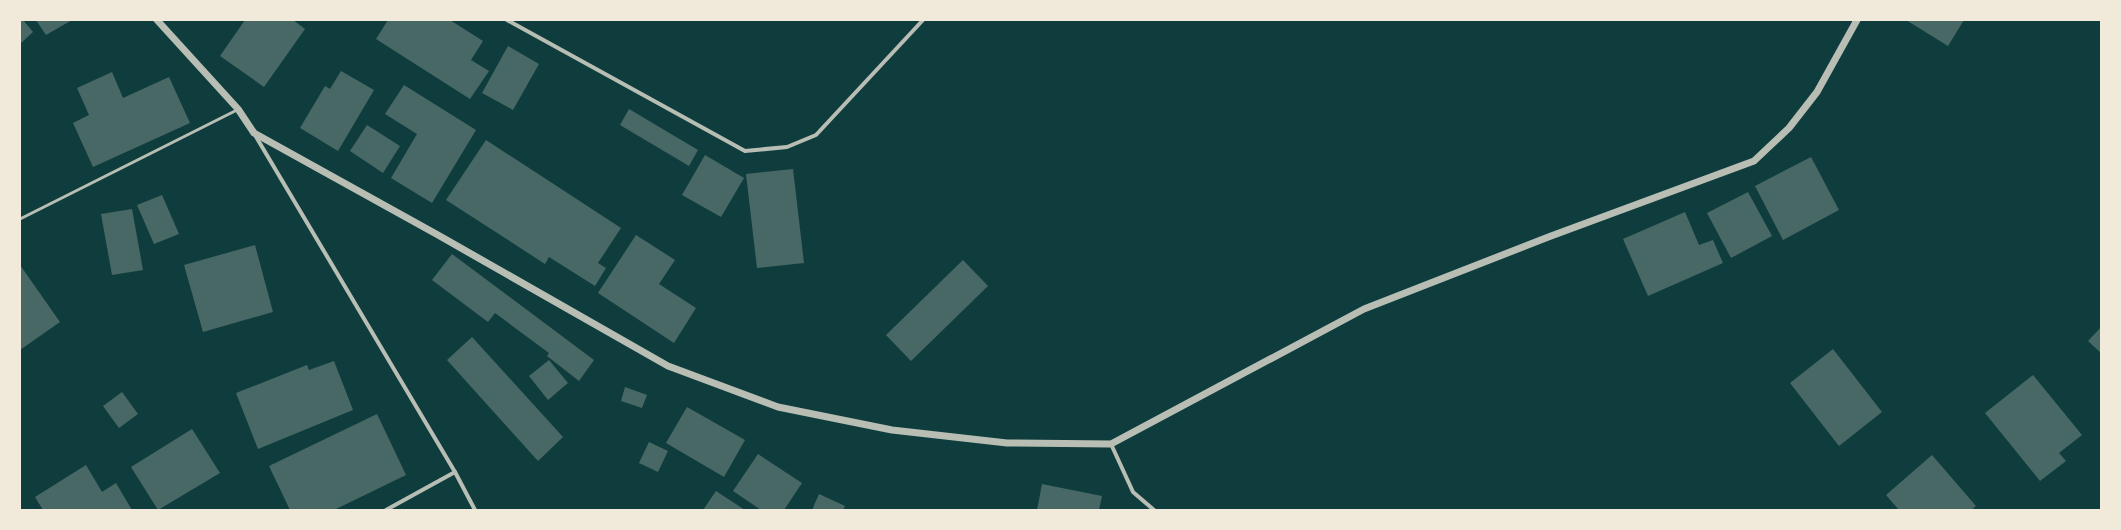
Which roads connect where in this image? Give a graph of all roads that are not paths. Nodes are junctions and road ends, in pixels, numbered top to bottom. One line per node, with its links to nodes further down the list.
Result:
1 (157, 20): 5 (street)
2 (507, 20): 3 (street)
3 (923, 20)
4 (1857, 20): 8 (street)
5 (238, 109): 6 (street); 7 (lane)
6 (254, 133): 8 (street); 9 (street)
7 (20, 219)
8 (1111, 444): 12 (street)
9 (455, 472): 10 (street); 11 (street)
10 (386, 510)
11 (475, 510)
12 (1154, 510)

